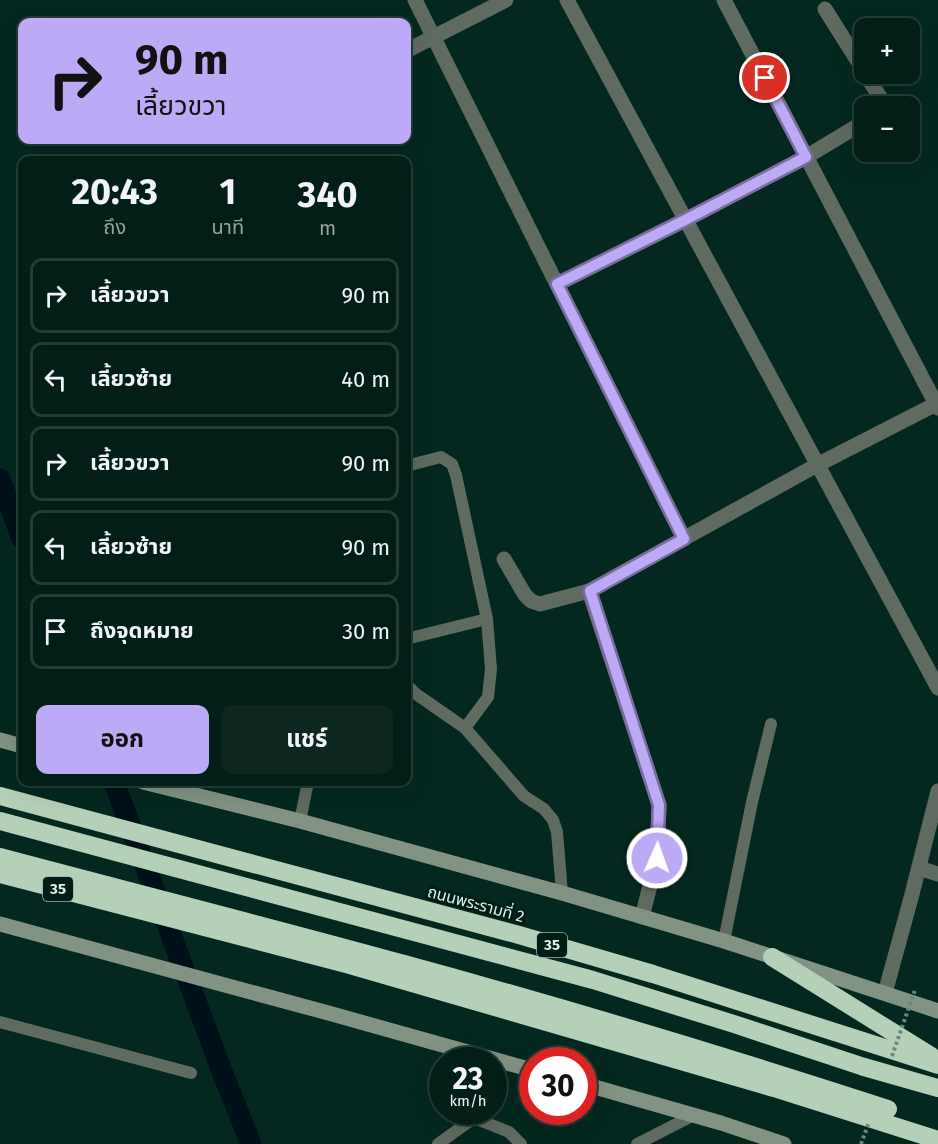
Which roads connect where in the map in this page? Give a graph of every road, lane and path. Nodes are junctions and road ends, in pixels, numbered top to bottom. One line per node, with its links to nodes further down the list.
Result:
1 (415, 0): 6 (street)
2 (506, 0): 6 (street)
3 (567, 0): 11 (street)
4 (724, 0): 10 (street)
5 (825, 9): 8 (street)
6 (434, 37): 7 (street); 12 (street)
7 (411, 48)
8 (854, 55)
9 (854, 128): 10 (street)
10 (806, 157): 11 (street); 13 (street)
11 (685, 220): 12 (street); 15 (street)
12 (557, 284): 16 (street)
13 (937, 405): 15 (street)
14 (411, 465): 19 (lane)
15 (817, 465): 16 (street); 21 (street)
16 (684, 539): 18 (street)
17 (504, 559): 18 (street)
18 (590, 591): 38 (street)
19 (487, 619): 20 (lane); 24 (lane)
20 (411, 638)
21 (938, 688)
22 (411, 689): 24 (lane)
23 (771, 724): 40 (lane)
24 (465, 728): 37 (lane)
25 (0, 740): 26 (main road)
26 (18, 745)
27 (160, 786): 32 (main road, ถนนพระรามที่ 2)
28 (307, 786): 32 (lane)
29 (938, 791): 34 (street)
30 (0, 796): 47 (highway, ถนนพระรามที่ 2 / 35)
31 (0, 821): 50 (highway, bridge)
32 (300, 821): 37 (main road, ถนนพระรามที่ 2)
33 (0, 857): 54 (highway, bridge)
34 (919, 867): 36 (street); 42 (street)
35 (0, 874): 56 (highway, 35)
36 (938, 874)
37 (562, 894): 38 (main road, ถนนพระรามที่ 2)
38 (642, 917): 40 (main road, ถนนพระรามที่ 2)
39 (0, 924): 45 (main road)
40 (724, 941): 41 (main road, ถนนพระรามที่ 2)
41 (772, 957): 42 (main road, ถนนพระรามที่ 2); 46 (highway)
42 (885, 993): 43 (main road, ถนนพระรามที่ 2)
43 (938, 1011)
44 (0, 1022): 48 (lane)
45 (443, 1047)
46 (938, 1060)
47 (938, 1065)
48 (190, 1073)
49 (597, 1088): 51 (main road)
50 (938, 1088)
51 (694, 1115): 55 (main road); 59 (lane)
52 (462, 1125): 57 (lane)
53 (495, 1125): 58 (lane)
54 (938, 1133)
55 (752, 1139): 60 (main road)
56 (938, 1140)
57 (438, 1144)
58 (521, 1144)
59 (637, 1144)
60 (784, 1144)

